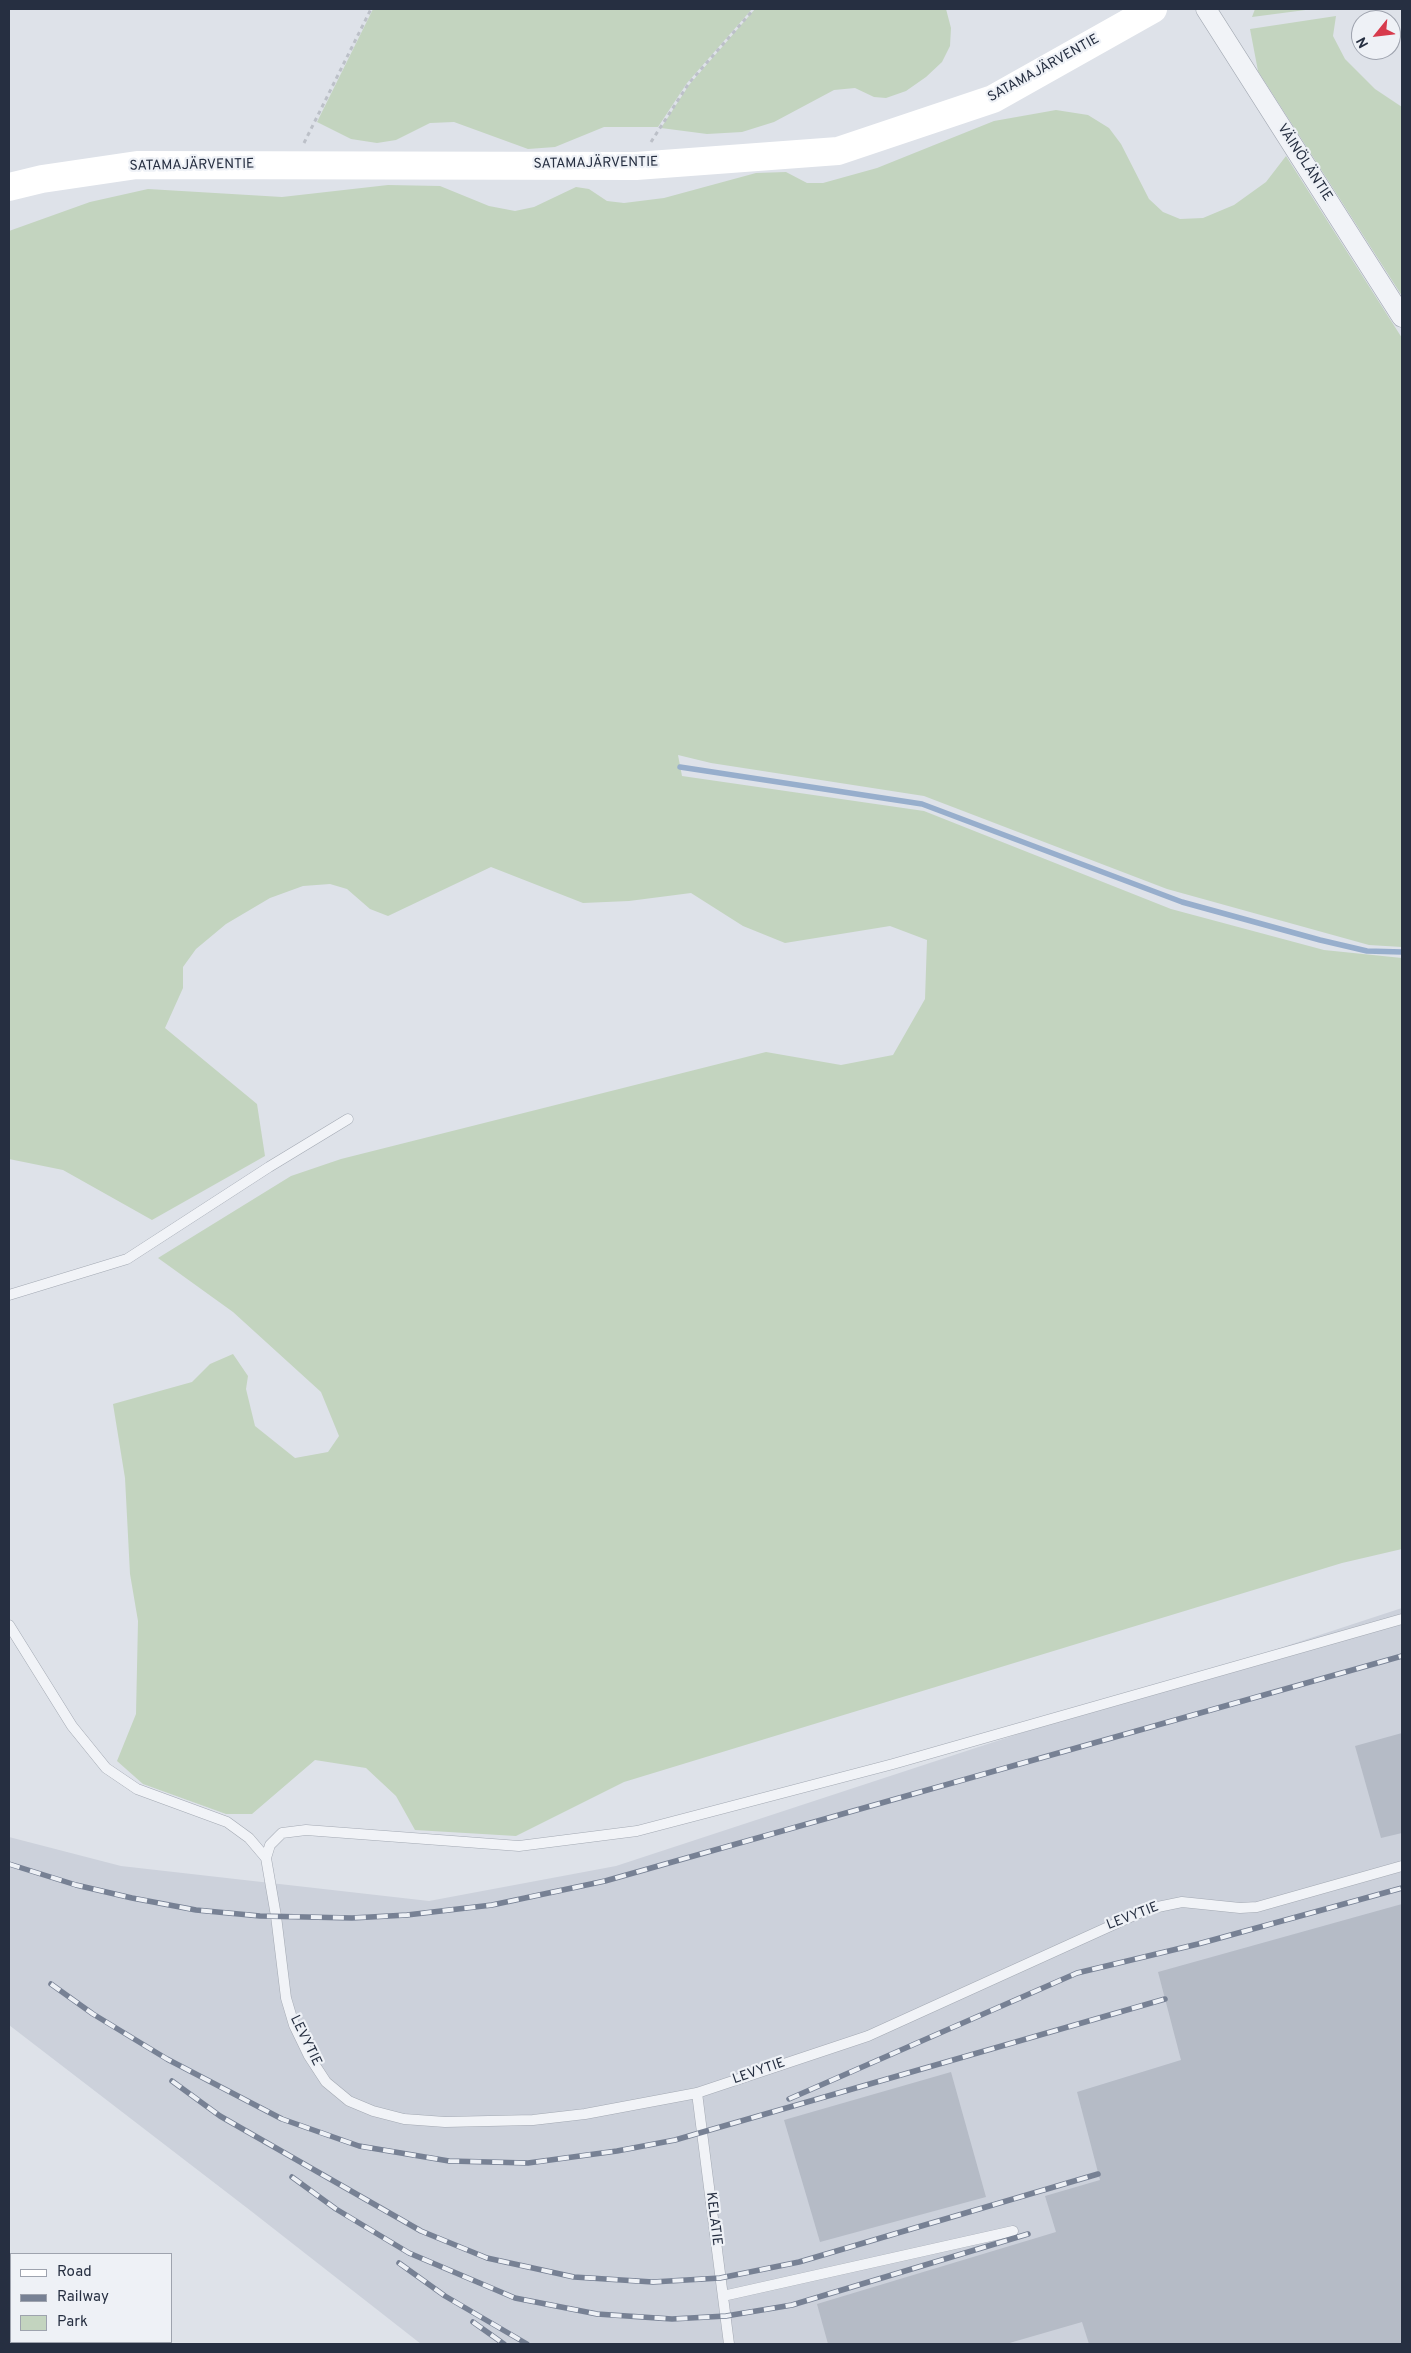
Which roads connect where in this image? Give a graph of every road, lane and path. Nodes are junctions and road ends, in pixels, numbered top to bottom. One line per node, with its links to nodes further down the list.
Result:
1 (371, 9): 5 (path)
2 (754, 9): 6 (path)
3 (1154, 9): 6 (street, SATAMAJÄRVENTIE)
4 (1206, 9): 8 (street, VÄINÖLÄNTIE)
5 (302, 146)
6 (636, 166): 7 (street, SATAMAJÄRVENTIE)
7 (9, 187)
8 (1402, 317)
9 (348, 1120): 10 (lane)
10 (9, 1294)
11 (1402, 1619): 13 (lane)
12 (9, 1625): 13 (lane)
13 (266, 1858): 15 (lane, LEVYTIE)
14 (1402, 1866): 15 (lane, LEVYTIE)
15 (697, 2093): 17 (lane, KELATIE)
16 (1013, 2231): 17 (lane)
17 (723, 2296): 18 (lane, KELATIE)
18 (729, 2344)

